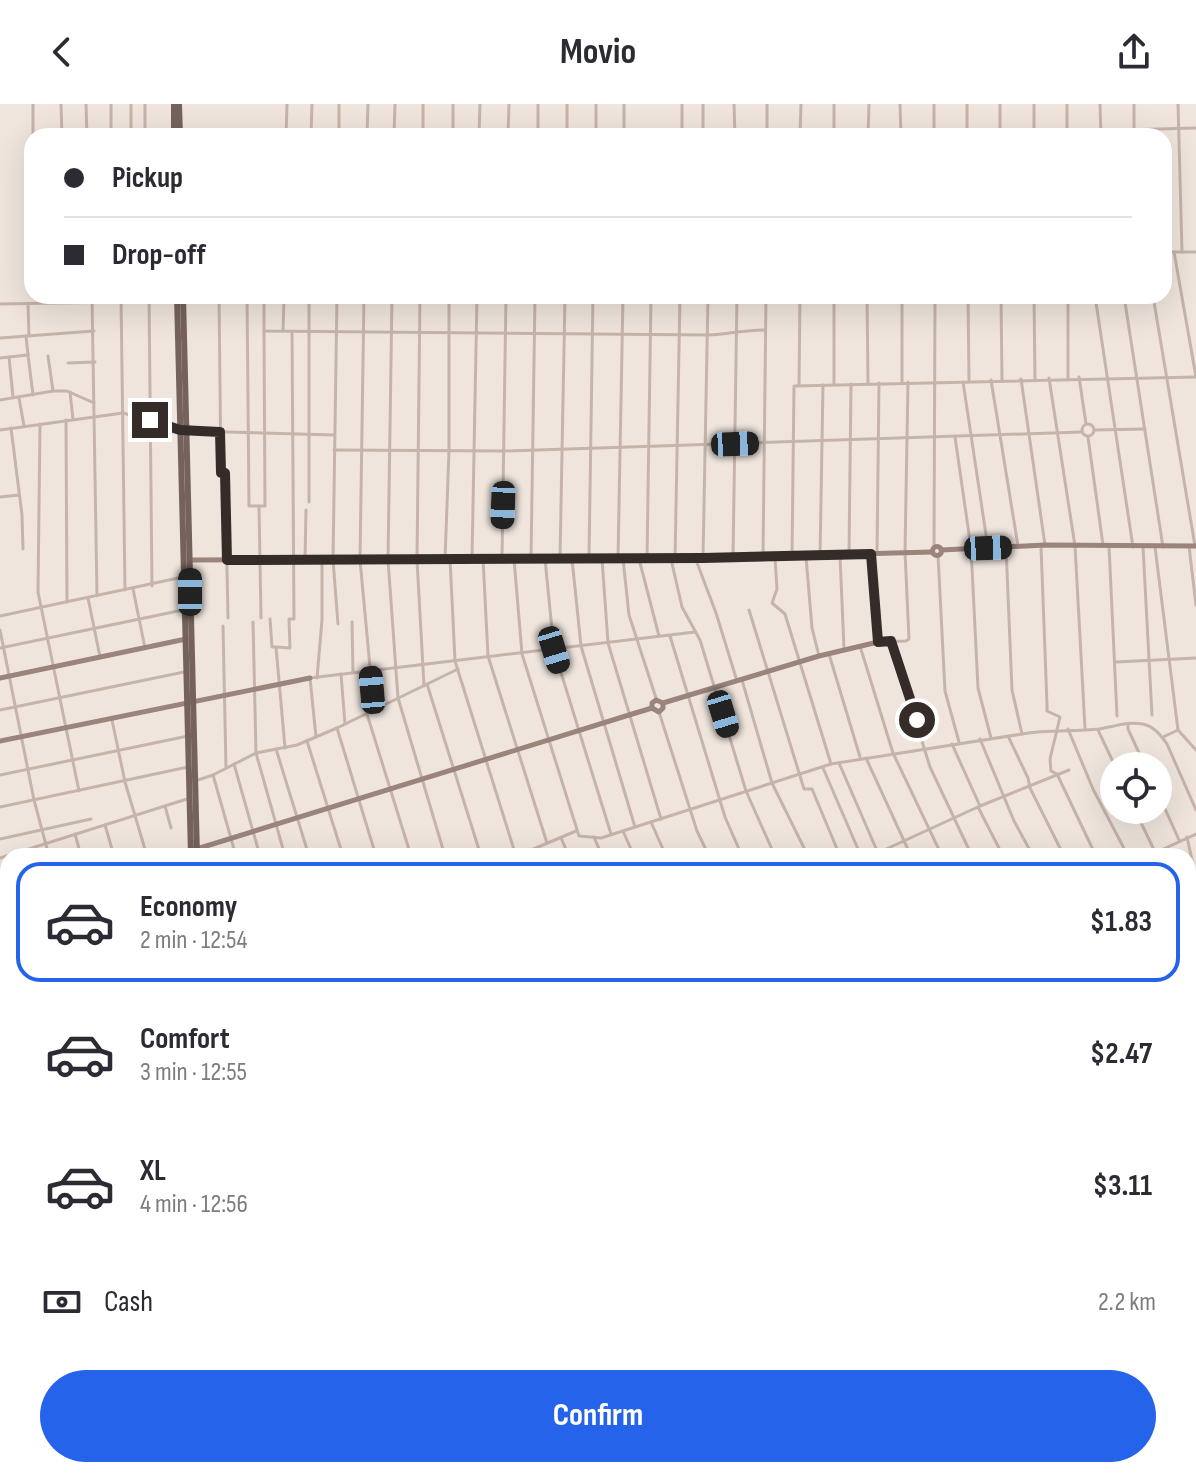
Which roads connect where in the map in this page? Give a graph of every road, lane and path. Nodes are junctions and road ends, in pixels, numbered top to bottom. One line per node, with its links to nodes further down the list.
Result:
1 (33, 104): 37 (street)
2 (61, 104): 38 (street)
3 (86, 104): 39 (street)
4 (111, 104): 40 (street)
5 (131, 104): 41 (street)
6 (145, 104): 42 (street)
7 (176, 104): 43 (main road)
8 (287, 104): 44 (street)
9 (312, 104): 45 (street)
10 (339, 104): 46 (street)
11 (368, 104): 47 (street)
12 (395, 104): 48 (street)
13 (423, 104): 49 (street)
14 (453, 104): 50 (street)
15 (480, 104): 51 (street)
16 (509, 104): 52 (street)
17 (538, 104): 53 (street)
18 (567, 104): 54 (street)
19 (596, 104): 55 (street)
20 (624, 104): 56 (street)
21 (682, 104): 57 (street)
22 (703, 104): 58 (street)
23 (734, 104): 59 (street)
24 (767, 104): 60 (street)
25 (801, 104): 61 (street)
26 (834, 104): 62 (street)
27 (869, 104): 63 (street)
28 (900, 104): 64 (street)
29 (934, 104): 65 (street)
30 (967, 104): 66 (street)
31 (1000, 104): 67 (street)
32 (1034, 104): 68 (street)
33 (1067, 104): 69 (street)
34 (1100, 104): 70 (street)
35 (1134, 104): 71 (street)
36 (1178, 104): 73 (street)
37 (33, 128)
38 (62, 128)
39 (87, 128)
40 (111, 128)
41 (131, 128)
42 (145, 128)
43 (177, 128)
44 (286, 128)
45 (311, 128)
46 (339, 128)
47 (367, 128)
48 (394, 128)
49 (423, 128)
50 (453, 128)
51 (479, 128)
52 (508, 128)
53 (538, 128)
54 (567, 128)
55 (596, 128)
56 (624, 128)
57 (682, 128)
58 (703, 128)
59 (735, 128)
60 (767, 128)
61 (800, 128)
62 (834, 128)
63 (868, 128)
64 (901, 128)
65 (934, 128)
66 (967, 128)
67 (1000, 128)
68 (1034, 128)
69 (1067, 128)
70 (1100, 128)
71 (1134, 128)
72 (1172, 128): 73 (street)
73 (1178, 128): 74 (street); 76 (street)
74 (1196, 128)
75 (1174, 252): 76 (street); 151 (street)
76 (1182, 252): 77 (street)
77 (1196, 252)
78 (0, 304): 79 (street)
79 (31, 304): 80 (street); 139 (street)
80 (66, 304)
81 (93, 304): 120 (street)
82 (122, 304): 174 (street)
83 (150, 304): 178 (street)
84 (180, 304): 185 (main road)
85 (219, 304): 188 (street)
86 (247, 304): 190 (street)
87 (264, 304): 121 (street)
88 (284, 304): 122 (street)
89 (309, 304): 124 (street)
90 (337, 304): 125 (street)
91 (364, 304): 126 (street)
92 (392, 304): 127 (street)
93 (420, 304): 129 (street)
94 (449, 304): 128 (street)
95 (477, 304): 130 (street)
96 (506, 304): 131 (street)
97 (535, 304): 132 (street)
98 (565, 304): 133 (street)
99 (593, 304): 134 (street)
100 (623, 304): 135 (street)
101 (651, 304): 136 (street)
102 (680, 304): 137 (street)
103 (708, 304): 138 (street)
104 (737, 304): 118 (street)
105 (766, 304): 119 (street)
106 (800, 304): 166 (street)
107 (834, 304): 164 (street)
108 (867, 304): 162 (street)
109 (902, 304): 160 (street)
110 (935, 304): 159 (street)
111 (968, 304): 156 (street)
112 (1001, 304): 158 (street)
113 (1034, 304): 155 (street)
114 (1068, 304): 153 (street)
115 (1096, 304): 148 (street)
116 (1125, 304): 149 (street)
117 (1154, 304): 150 (street)
118 (737, 329): 119 (street); 138 (street); 208 (street)
119 (765, 330): 207 (street)
120 (94, 331): 139 (street); 145 (street)
121 (264, 331): 122 (street); 191 (street)
122 (283, 331): 123 (street)
123 (292, 331): 124 (street); 193 (street)
124 (308, 332): 125 (street); 194 (street)
125 (336, 332): 126 (street); 196 (street)
126 (363, 332): 127 (street); 215 (street)
127 (392, 332): 129 (street); 216 (street)
128 (449, 332): 129 (street); 130 (street); 219 (street)
129 (419, 333): 218 (street)
130 (477, 333): 131 (street); 220 (street)
131 (506, 333): 132 (street); 221 (street)
132 (535, 334): 133 (street); 222 (street)
133 (564, 334): 134 (street); 217 (street)
134 (592, 334): 135 (street); 213 (street)
135 (622, 334): 136 (street); 212 (street)
136 (651, 335): 137 (street); 211 (street)
137 (679, 335): 138 (street); 210 (street)
138 (708, 335): 209 (street)
139 (28, 336): 140 (street); 141 (street)
140 (0, 338)
141 (28, 355): 143 (street); 170 (street)
142 (48, 356): 168 (street)
143 (9, 357): 144 (street); 171 (street)
144 (0, 358)
145 (95, 362): 146 (street); 173 (street)
146 (68, 363)
147 (1079, 377): 148 (street); 153 (street); 180 (street)
148 (1107, 377): 149 (street); 187 (street)
149 (1137, 377): 150 (street); 183 (street)
150 (1166, 377): 151 (street); 232 (street)
151 (1196, 377)
152 (1049, 378): 153 (street); 155 (street); 192 (street)
153 (1068, 378)
154 (1021, 379): 155 (street); 158 (street); 195 (street)
155 (1035, 379)
156 (966, 380): 157 (street); 159 (street); 198 (street)
157 (991, 380): 158 (street); 197 (street)
158 (1002, 380)
159 (936, 381): 161 (street); 201 (street)
160 (902, 382): 161 (street); 163 (street)
161 (908, 382): 202 (street)
162 (868, 383): 163 (street); 165 (street)
163 (879, 383): 203 (street)
164 (834, 384): 165 (street); 167 (street)
165 (851, 384): 204 (street)
166 (799, 385): 167 (street); 205 (street)
167 (823, 385): 206 (street)
168 (53, 391): 169 (street); 170 (street)
169 (70, 392): 173 (street); 176 (street)
170 (33, 395): 171 (street)
171 (16, 398): 172 (street); 181 (street)
172 (0, 400)
173 (94, 403): 175 (street)
174 (123, 413): 175 (street); 178 (street); 280 (street)
175 (94, 416): 176 (street); 281 (street)
176 (73, 419): 177 (street)
177 (66, 420): 179 (street); 283 (street)
178 (150, 420): 185 (street); 278 (street)
179 (40, 424): 181 (street); 285 (street)
180 (1086, 424): 186 (street); 189 (street)
181 (24, 426): 182 (street)
182 (11, 428): 184 (street); 223 (street)
183 (1145, 429): 187 (street); 236 (street)
184 (0, 430)
185 (182, 430): 188 (street); 267 (main road); 277 (main road)
186 (1094, 430): 187 (street); 200 (street)
187 (1115, 430): 234 (street)
188 (220, 432): 190 (street); 268 (street)
189 (1082, 432): 192 (street); 200 (street)
190 (248, 433): 191 (street); 226 (street)
191 (265, 433): 193 (street); 226 (street)
192 (1058, 433): 195 (street); 230 (street)
193 (294, 434): 194 (street); 270 (street)
194 (309, 434): 196 (street); 225 (street)
195 (1029, 434): 197 (street); 228 (street)
196 (334, 435): 214 (street)
197 (1000, 435): 198 (street); 229 (street)
198 (971, 436): 199 (street); 238 (street)
199 (955, 437): 201 (street); 237 (street)
200 (1088, 437): 231 (street)
201 (936, 438): 202 (street); 240 (street)
202 (907, 439): 203 (street); 241 (street)
203 (879, 440): 204 (street); 242 (street)
204 (850, 441): 206 (street); 243 (street)
205 (792, 442): 206 (street); 207 (street); 249 (street)
206 (822, 442): 245 (street)
207 (763, 443): 208 (street); 244 (street)
208 (735, 444): 209 (street); 247 (street)
209 (705, 445): 210 (street); 251 (street)
210 (677, 446): 211 (street); 266 (street)
211 (649, 447): 212 (street); 265 (street)
212 (620, 448): 213 (street); 263 (street)
213 (591, 449): 217 (street); 261 (street)
214 (334, 450): 215 (street); 273 (street)
215 (361, 450): 216 (street); 274 (street)
216 (389, 450): 218 (street); 275 (street)
217 (562, 450): 222 (street); 259 (street)
218 (418, 451): 219 (street); 276 (street)
219 (449, 451): 220 (street); 252 (street)
220 (475, 451): 221 (street); 253 (street)
221 (505, 451): 222 (street); 255 (street)
222 (533, 451): 257 (street)
223 (19, 495): 224 (street); 239 (street)
224 (0, 497)
225 (309, 502)
226 (259, 506): 269 (street)
227 (306, 510): 271 (street)
228 (1043, 545): 229 (street); 230 (street); 366 (street)
229 (1018, 546): 233 (street)
230 (1075, 546): 231 (street); 365 (street)
231 (1106, 546): 234 (street); 325 (street)
232 (1193, 546): 236 (street); 284 (street)
233 (1006, 547): 238 (street); 371 (street)
234 (1133, 547): 235 (street)
235 (1143, 547): 236 (street); 323 (street)
236 (1159, 547): 321 (street)
237 (971, 548): 238 (street); 240 (street); 377 (street)
238 (988, 548)
239 (23, 549)
240 (936, 551): 241 (street); 382 (street)
241 (905, 552): 242 (street); 305 (street)
242 (874, 554): 243 (street); 306 (street)
243 (849, 555): 246 (street)
244 (763, 556): 247 (street); 248 (street)
245 (820, 556): 246 (street); 250 (street)
246 (840, 556): 313 (street)
247 (733, 557): 251 (street)
248 (774, 557): 249 (street); 324 (street)
249 (792, 557): 250 (street)
250 (806, 557): 318 (street)
251 (700, 558): 266 (street); 338 (street)
252 (448, 559): 253 (street); 276 (street); 322 (street)
253 (472, 559): 254 (street)
254 (483, 559): 255 (street); 317 (street)
255 (502, 559): 256 (street)
256 (514, 559): 257 (street); 315 (street)
257 (531, 559): 258 (street)
258 (545, 559): 259 (street); 314 (street)
259 (560, 559): 260 (street)
260 (572, 559): 261 (street); 308 (street)
261 (589, 559): 262 (street)
262 (602, 559): 263 (street); 307 (street)
263 (621, 559): 264 (street); 304 (street)
264 (639, 559): 265 (street); 302 (street)
265 (647, 559): 266 (street)
266 (673, 559): 299 (street)
267 (190, 560): 268 (street); 277 (main road)
268 (227, 560): 269 (street); 289 (street)
269 (259, 560): 270 (street); 290 (street)
270 (293, 560): 271 (street); 311 (street)
271 (305, 560): 272 (street)
272 (322, 560): 273 (street); 337 (street)
273 (333, 560): 274 (street); 295 (street)
274 (360, 560): 275 (street); 330 (street)
275 (388, 560): 276 (street); 328 (street)
276 (417, 560): 326 (street)
277 (186, 576): 278 (street); 286 (main road)
278 (152, 586): 279 (street)
279 (133, 589): 280 (street); 291 (street)
280 (125, 590): 281 (street)
281 (97, 596): 282 (street)
282 (88, 598): 283 (street); 297 (street)
283 (67, 602): 285 (street)
284 (1196, 605)
285 (41, 608): 288 (street); 301 (street)
286 (187, 609): 291 (street); 303 (main road)
287 (749, 610): 333 (street)
288 (0, 616)
289 (228, 618)
290 (261, 618)
291 (139, 619): 297 (street); 312 (street)
292 (270, 619): 311 (street)
293 (253, 622): 341 (street)
294 (352, 622): 332 (street)
295 (338, 624)
296 (223, 626): 343 (street)
297 (94, 628): 301 (street); 319 (street)
298 (0, 630): 310 (street)
299 (695, 632): 300 (street); 342 (street)
300 (670, 635): 302 (street); 344 (street)
301 (48, 637): 310 (street); 327 (street)
302 (659, 637): 304 (street)
303 (187, 639): 312 (street); 331 (main road)
304 (637, 639): 307 (street); 347 (street)
305 (891, 641): 306 (street); 385 (street)
306 (878, 642): 309 (street)
307 (608, 643): 308 (street); 356 (street)
308 (581, 646): 314 (street); 360 (street)
309 (860, 646): 313 (street); 393 (street)
310 (2, 647): 335 (street)
311 (276, 647): 339 (street)
312 (145, 648): 319 (street)
313 (844, 648): 316 (street)
314 (554, 650): 315 (street); 370 (street)
315 (522, 654): 317 (street); 379 (street)
316 (829, 654): 318 (street); 394 (street)
317 (488, 656): 322 (street); 387 (street)
318 (819, 656): 324 (street)
319 (100, 657): 327 (street)
320 (1196, 658): 321 (street)
321 (1169, 660): 323 (street); 369 (street)
322 (455, 661): 326 (street); 329 (street)
323 (1149, 661): 325 (street); 357 (street)
324 (798, 662): 333 (street); 399 (street)
325 (1114, 662): 358 (street)
326 (423, 664): 328 (street); 340 (street)
327 (55, 666): 335 (street); 345 (street)
328 (396, 667): 330 (street); 346 (street)
329 (458, 669): 340 (street); 395 (street)
330 (370, 670): 332 (street); 353 (street)
331 (188, 671): 345 (street); 348 (main road)
332 (353, 672): 334 (street)
333 (767, 672): 338 (street); 406 (street)
334 (341, 674): 337 (street); 361 (street)
335 (9, 676): 336 (street); 350 (street)
336 (0, 678)
337 (314, 678): 339 (street); 375 (street)
338 (739, 680): 342 (street); 413 (street)
339 (278, 684): 341 (street); 384 (street)
340 (426, 685): 346 (street); 404 (street)
341 (255, 688): 343 (street); 392 (street)
342 (715, 688): 344 (street); 417 (street)
343 (225, 694): 348 (street); 402 (street)
344 (687, 696): 349 (street); 422 (street)
345 (61, 697): 350 (street); 363 (street)
346 (398, 698): 353 (street); 410 (street)
347 (656, 700): 349 (street); 351 (street)
348 (190, 702): 359 (street); 373 (main road)
349 (663, 703): 354 (street)
350 (15, 707): 352 (street); 372 (street)
351 (652, 708): 354 (street); 356 (street)
352 (0, 710)
353 (374, 710): 355 (street)
354 (659, 712): 427 (street)
355 (367, 714): 361 (street); 415 (street)
356 (629, 715): 360 (street); 433 (street)
357 (1152, 715)
358 (1117, 716)
359 (111, 718): 363 (street); 389 (street)
360 (602, 723): 370 (street); 439 (street)
361 (345, 724): 364 (street)
362 (1128, 724): 368 (street); 376 (street); 391 (street)
363 (67, 727): 372 (street); 396 (street)
364 (337, 728): 375 (street); 420 (street)
365 (1085, 728): 367 (street); 368 (street)
366 (1056, 729): 367 (street); 371 (street); 407 (street)
367 (1068, 729): 495 (street)
368 (1097, 729): 390 (street)
369 (1178, 730): 376 (street); 388 (street)
370 (579, 731): 379 (street); 447 (street)
371 (1022, 734): 374 (street)
372 (22, 736): 380 (street); 403 (street)
373 (191, 736): 389 (street); 400 (main road)
374 (1008, 736): 377 (street); 414 (street)
375 (316, 737): 381 (street)
376 (1162, 737): 428 (street)
377 (991, 738): 378 (street)
378 (980, 739): 382 (street); 418 (street)
379 (549, 740): 387 (street); 442 (street)
380 (0, 741)
381 (307, 741): 384 (street); 426 (street)
382 (959, 742): 383 (street)
383 (952, 743): 385 (street); 424 (street)
384 (285, 748): 386 (street)
385 (924, 748): 393 (street); 430 (street)
386 (276, 749): 392 (street); 432 (street)
387 (518, 749): 395 (street); 457 (street)
388 (1196, 750)
389 (118, 751): 396 (street); 412 (street)
390 (1108, 752)
391 (1139, 752)
392 (256, 753): 398 (street); 438 (street)
393 (893, 753): 394 (street); 443 (street)
394 (863, 758): 397 (street); 455 (street)
395 (486, 759): 404 (street); 474 (street)
396 (73, 760): 403 (street); 416 (street)
397 (839, 763): 399 (street); 486 (street)
398 (234, 764): 402 (street); 444 (street)
399 (831, 764): 401 (street)
400 (192, 766): 411 (main road); 412 (street); 419 (main road)
401 (823, 767): 406 (street); 485 (street)
402 (226, 768): 409 (street)
403 (28, 769): 408 (street); 421 (street)
404 (453, 769): 410 (street); 473 (street)
405 (1069, 770): 407 (street)
406 (800, 774): 413 (street); 484 (street)
407 (1057, 774): 414 (street); 494 (street)
408 (0, 775)
409 (213, 775): 411 (street); 452 (street)
410 (422, 779): 415 (street); 472 (street)
411 (195, 781): 419 (main road)
412 (125, 782): 416 (street); 429 (street)
413 (772, 783): 417 (street); 483 (street)
414 (1029, 786): 418 (street); 493 (street)
415 (390, 789): 420 (street); 471 (street)
416 (79, 791): 421 (street)
417 (746, 791): 422 (street); 482 (street)
418 (1004, 796): 424 (street); 492 (street)
419 (193, 797): 423 (street); 463 (main road)
420 (358, 799): 426 (street); 470 (street)
421 (34, 800): 425 (street); 441 (street)
422 (719, 800): 427 (street); 481 (street)
423 (165, 806): 429 (street); 440 (street)
424 (979, 806): 430 (street); 491 (street)
425 (0, 807)
426 (329, 809): 432 (street); 469 (street)
427 (690, 809): 433 (street); 480 (street)
428 (1196, 810)
429 (135, 815): 437 (street); 462 (street)
430 (954, 818): 443 (street); 490 (street)
431 (91, 819): 441 (street)
432 (297, 819): 438 (street); 468 (street)
433 (661, 819): 434 (street)
434 (651, 822): 439 (street); 479 (street)
435 (1142, 824): 496 (street)
436 (1172, 824): 454 (street)
437 (105, 825): 446 (street); 461 (street)
438 (276, 825): 444 (street); 467 (street)
439 (635, 827): 445 (street)
440 (171, 828)
441 (42, 830): 453 (street); 456 (street)
442 (577, 830): 449 (street); 450 (street)
443 (929, 830): 455 (street); 489 (street)
444 (253, 831): 452 (street); 466 (street)
445 (623, 831): 447 (street); 478 (street)
446 (75, 834): 456 (street); 460 (street)
447 (612, 834): 450 (street)
448 (1196, 834): 451 (street)
449 (561, 837): 457 (street); 476 (street)
450 (594, 837): 477 (street)
451 (1187, 837): 454 (street); 498 (street)
452 (230, 838): 464 (street); 465 (street)
453 (0, 839)
454 (1179, 841): 497 (street)
455 (903, 842): 487 (street); 488 (street)
456 (46, 843): 458 (street); 459 (street)
457 (547, 843): 475 (street)
458 (32, 848)
459 (47, 848)
460 (79, 848)
461 (112, 848)
462 (145, 848)
463 (194, 848)
464 (206, 848)
465 (233, 848)
466 (258, 848)
467 (283, 848)
468 (306, 848)
469 (341, 848)
470 (373, 848)
471 (408, 848)
472 (443, 848)
473 (478, 848)
474 (514, 848)
475 (535, 848)
476 (566, 848)
477 (599, 848)
478 (630, 848)
479 (662, 848)
480 (706, 848)
481 (739, 848)
482 (771, 848)
483 (804, 848)
484 (837, 848)
485 (858, 848)
486 (876, 848)
487 (890, 848)
488 (906, 848)
489 (938, 848)
490 (968, 848)
491 (999, 848)
492 (1029, 848)
493 (1060, 848)
494 (1092, 848)
495 (1124, 848)
496 (1153, 848)
497 (1168, 848)
498 (1189, 848)

